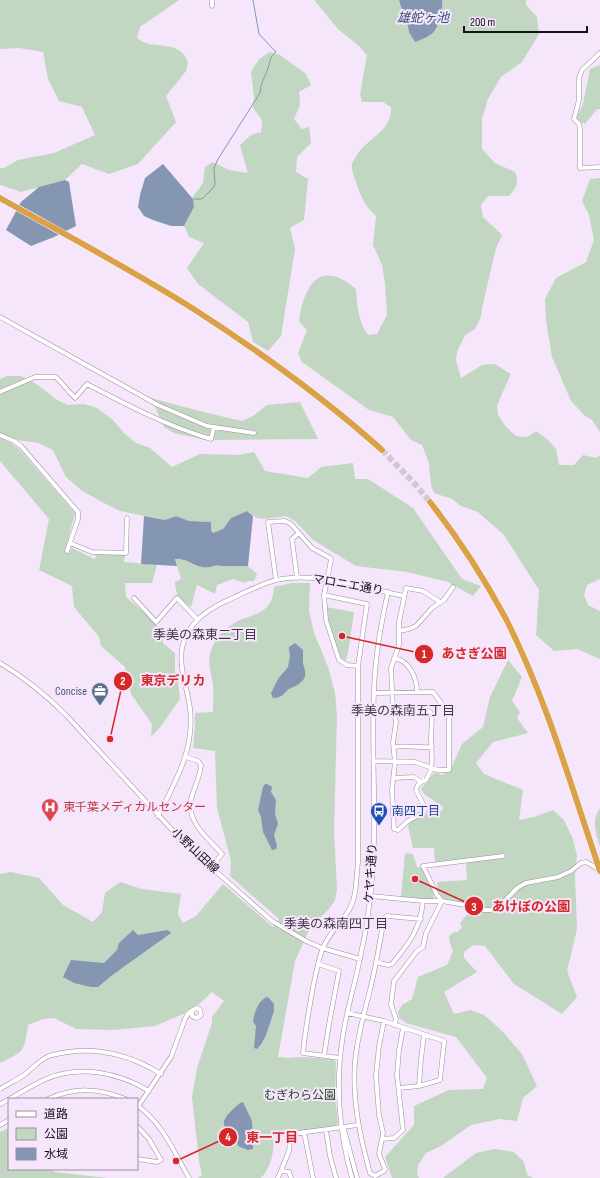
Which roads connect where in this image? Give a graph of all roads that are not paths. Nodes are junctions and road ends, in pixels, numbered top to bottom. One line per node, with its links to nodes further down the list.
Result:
1 (212, 0): 2 (street)
2 (212, 6)
3 (600, 53): 4 (street)
4 (600, 167)
5 (0, 198): 11 (highway)
6 (0, 316): 8 (street)
7 (0, 392): 8 (street)
8 (214, 427): 9 (street)
9 (254, 433)
10 (0, 435): 15 (street)
11 (382, 450)
12 (430, 502): 46 (highway, bridge)
13 (127, 518): 15 (street)
14 (299, 533): 17 (street); 18 (street); 19 (street)
15 (70, 543): 16 (street)
16 (67, 551)
17 (297, 578): 18 (street, マロニエ通り); 19 (street, マロニエ通り)
18 (276, 580): 26 (street, マロニエ通り)
19 (326, 580): 21 (street, マロニエ通り); 22 (street)
20 (454, 587): 25 (street)
21 (388, 592): 23 (street, マロニエ通り); 33 (street, ケヤキ通り)
22 (324, 595): 30 (street); 30 (street)
23 (404, 596): 25 (street); 27 (street)
24 (134, 598): 26 (street)
25 (440, 602): 27 (street)
26 (197, 619): 37 (street, マロニエ通り)
27 (399, 631): 28 (street)
28 (394, 658): 31 (street); 32 (street)
29 (0, 663): 43 (street, 小野山田線)
30 (358, 666): 51 (street)
31 (392, 692): 32 (street); 33 (street); 34 (street)
32 (417, 692): 40 (street)
33 (375, 693): 38 (street, ケヤキ通り)
34 (392, 708): 35 (street); 36 (street)
35 (394, 747): 36 (street); 39 (street)
36 (432, 747): 40 (street)
37 (186, 757): 43 (street, マロニエ通り); 45 (street)
38 (374, 761): 39 (street); 47 (street, ケヤキ通り)
39 (395, 762): 40 (street); 41 (street)
40 (431, 768): 42 (street)
41 (394, 778): 42 (street); 42 (street)
42 (421, 782)
43 (158, 816): 45 (street, 小野山田線)
44 (504, 856): 49 (street)
45 (211, 867): 51 (street, 小野山田線)
46 (600, 871): 49 (street)
47 (371, 896): 48 (street); 52 (street, ケヤキ通り)
48 (423, 901): 49 (street); 50 (street)
49 (442, 901): 59 (street)
50 (420, 919): 53 (street); 53 (street)
51 (322, 948): 52 (street, 小野山田線); 54 (street)
52 (360, 959): 55 (street, ケヤキ通り)
53 (376, 962): 57 (street)
54 (318, 964): 62 (street); 62 (street)
55 (347, 1013): 57 (street); 63 (street, ケヤキ通り)
56 (190, 1015): 56 (street); 64 (street)
57 (363, 1016): 58 (street); 73 (street)
58 (384, 1021): 59 (street); 78 (street)
59 (394, 1025): 60 (street)
60 (403, 1028): 61 (street); 66 (street)
61 (424, 1035): 65 (street); 65 (street)
62 (324, 1056): 63 (street)
63 (340, 1058): 75 (street, ケヤキ通り)
64 (161, 1074): 67 (street); 68 (street)
65 (419, 1086): 66 (street)
66 (398, 1088): 78 (street)
67 (0, 1089)
68 (149, 1091): 69 (street); 72 (street)
69 (11, 1098)
70 (50, 1098): 71 (street)
71 (123, 1098)
72 (138, 1107): 81 (street)
73 (358, 1125): 75 (street); 78 (street)
74 (138, 1127): 79 (street)
75 (342, 1128): 76 (street); 86 (street, ケヤキ通り); 87 (street, ケヤキ通り)
76 (326, 1130): 77 (street); 85 (street)
77 (304, 1132): 80 (street); 84 (street)
78 (382, 1139)
79 (138, 1160)
80 (282, 1170): 82 (street); 83 (street)
81 (189, 1178)
82 (278, 1178)
83 (291, 1178)
84 (313, 1178)
85 (336, 1178)
86 (352, 1178)
87 (357, 1178)

